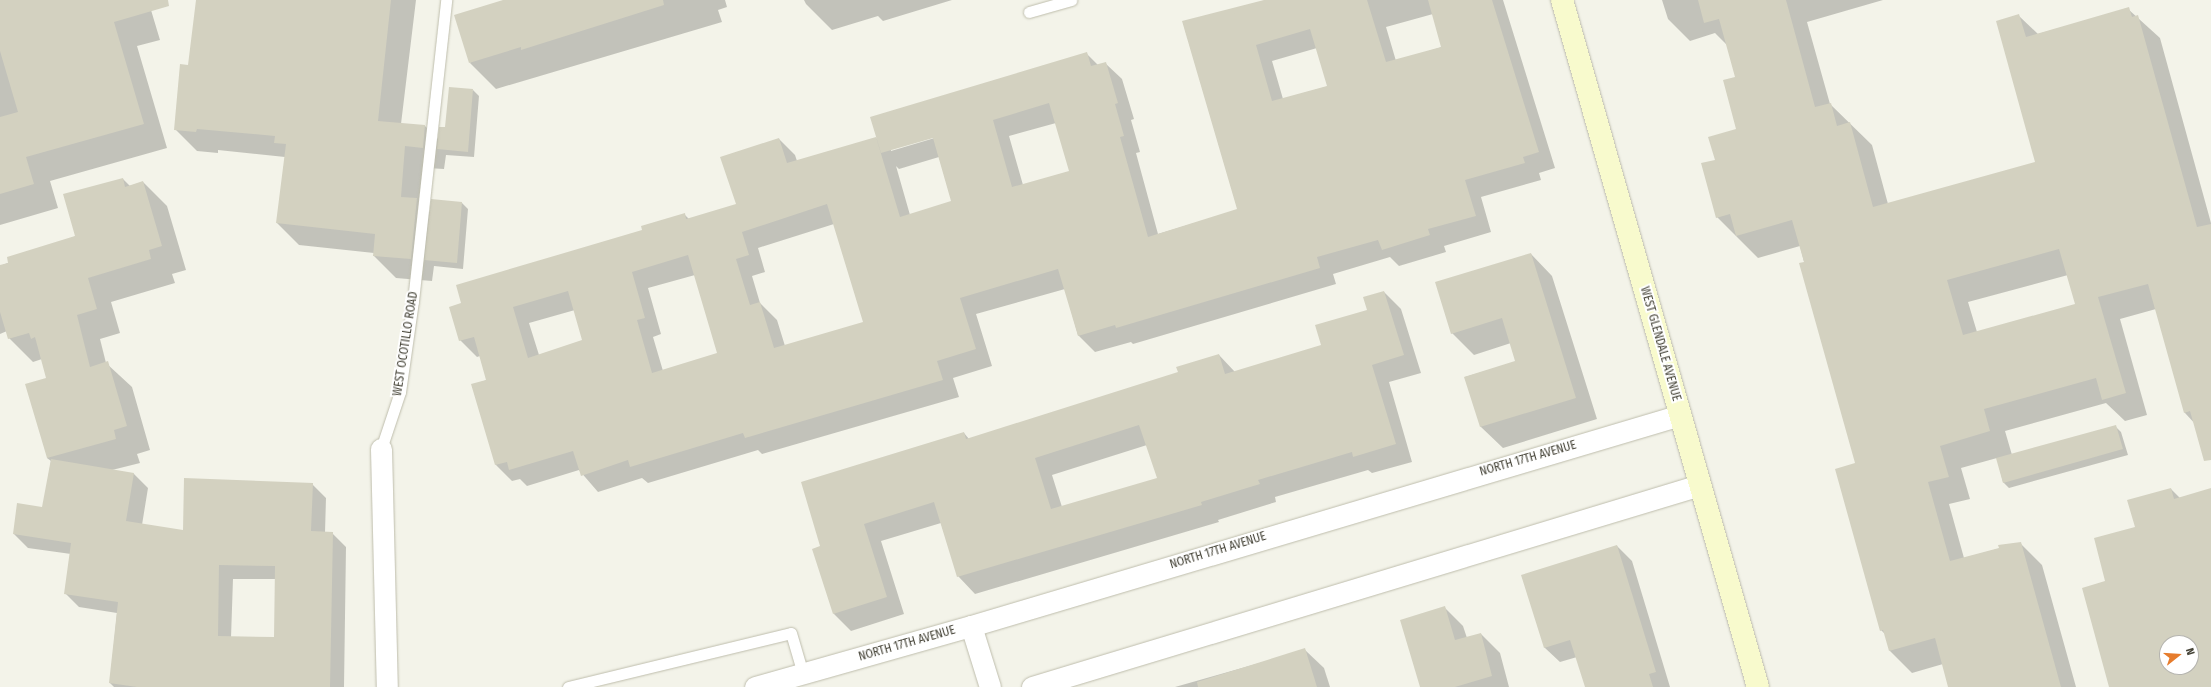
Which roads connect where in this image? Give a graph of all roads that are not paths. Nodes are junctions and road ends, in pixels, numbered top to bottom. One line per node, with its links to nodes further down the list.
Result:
1 (446, 0): 6 (lane, WEST OCOTILLO ROAD)
2 (1071, 0): 4 (lane)
3 (1562, 0): 5 (main road, WEST GLENDALE AVENUE)
4 (1029, 12)
5 (1680, 415): 7 (main road, WEST GLENDALE AVENUE); 8 (street, NORTH 17TH AVENUE)
6 (381, 449): 10 (street, WEST OCOTILLO ROAD)
7 (1700, 485): 14 (street); 15 (main road, WEST GLENDALE AVENUE)
8 (971, 626): 9 (street, NORTH 17TH AVENUE); 13 (street)
9 (803, 674): 11 (lane); 12 (street, NORTH 17TH AVENUE)
10 (387, 687)
11 (568, 687)
12 (755, 687)
13 (990, 687)
14 (1032, 687)
15 (1758, 687)

